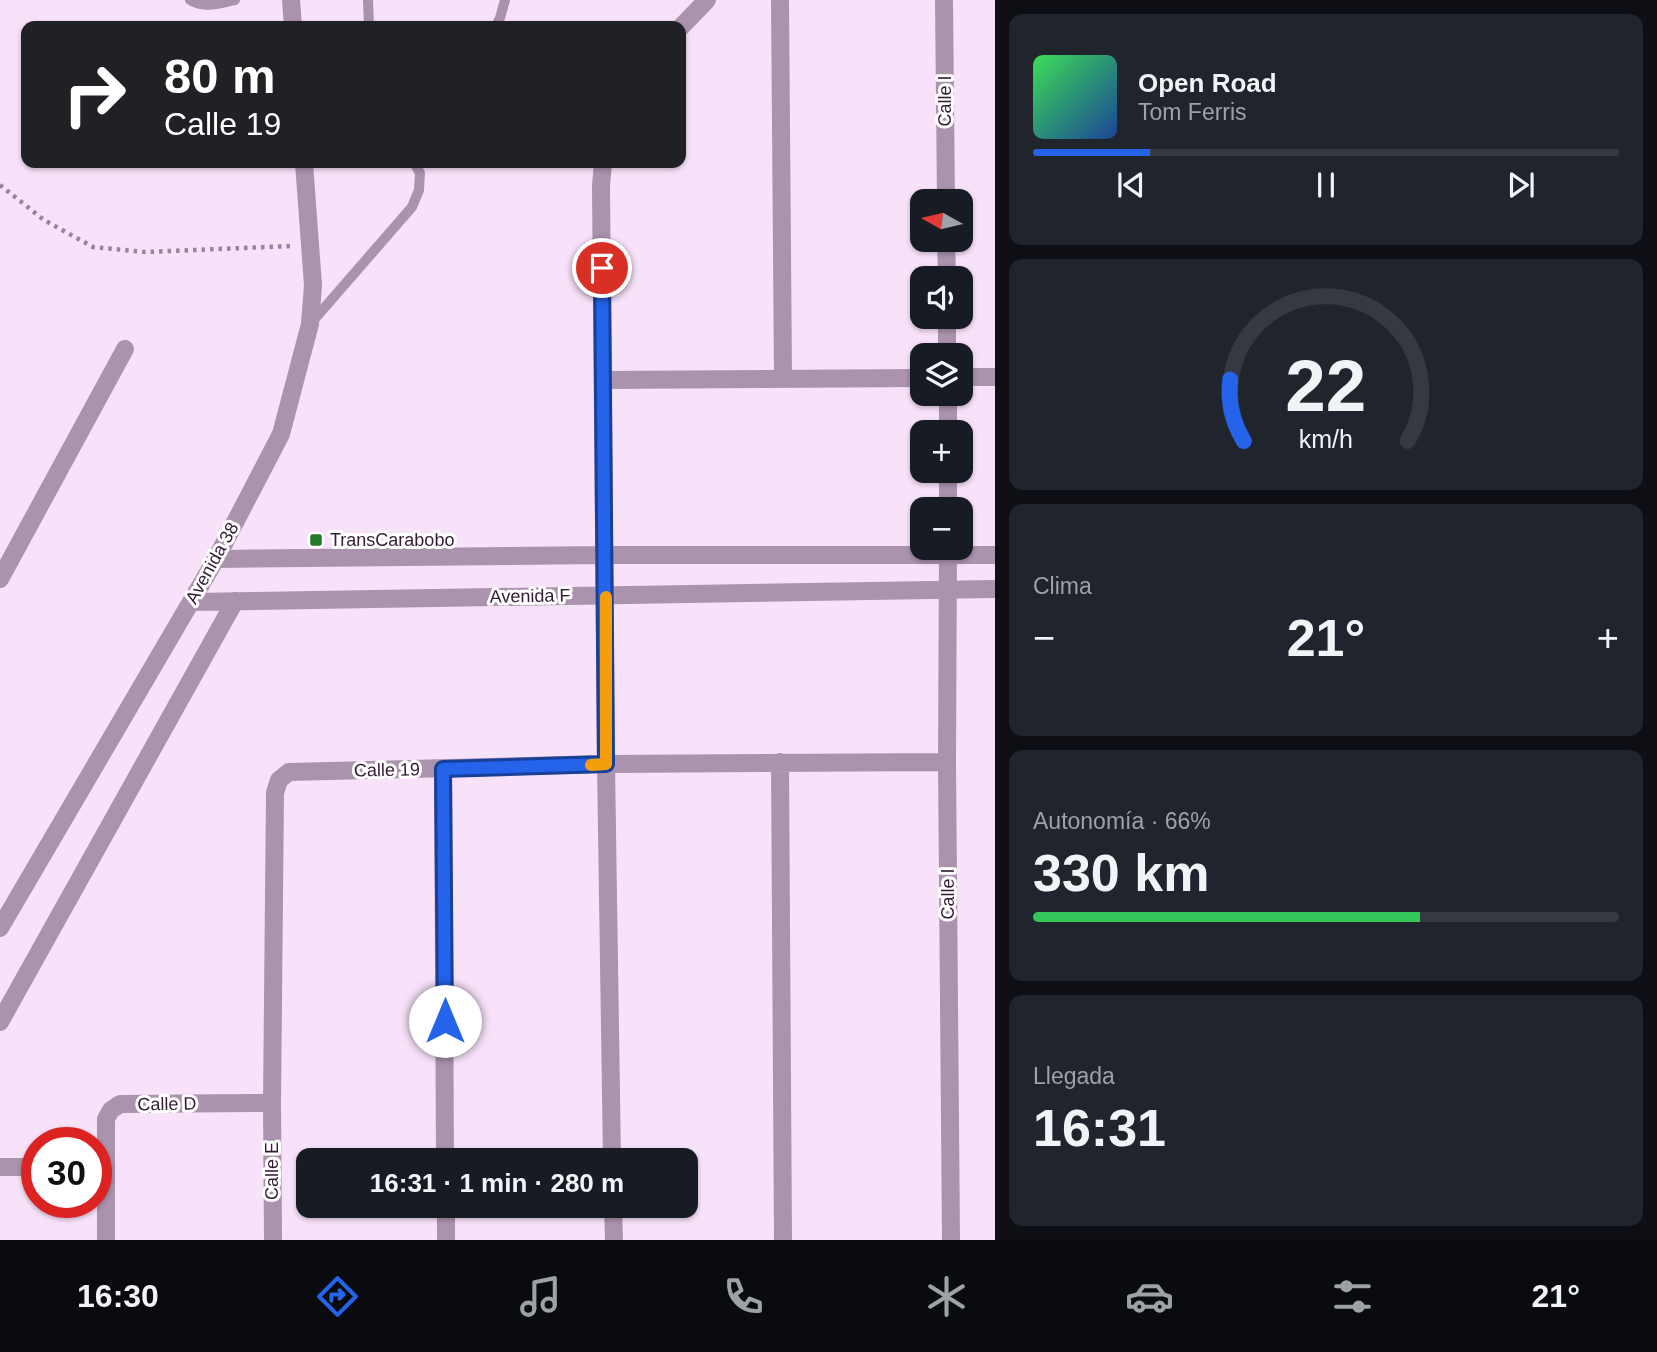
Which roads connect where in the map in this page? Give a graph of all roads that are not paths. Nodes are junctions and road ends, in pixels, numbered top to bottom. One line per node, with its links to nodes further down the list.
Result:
1 (190, 0): 2 (lane)
2 (235, 0)
3 (291, 0): 9 (street)
4 (368, 0): 10 (lane)
5 (505, 0): 11 (lane)
6 (707, 0): 12 (street)
7 (780, 0): 22 (street)
8 (944, 0): 16 (street, Calle I)
9 (293, 21)
10 (369, 21)
11 (498, 21)
12 (686, 22)
13 (304, 168): 17 (street, Avenida 38)
14 (420, 168): 17 (lane)
15 (603, 168): 23 (street)
16 (946, 189)
17 (310, 324): 28 (street, Avenida 38)
18 (125, 349): 30 (street)
19 (973, 377): 20 (street)
20 (995, 377)
21 (910, 378): 22 (street)
22 (783, 379): 23 (street)
23 (604, 380): 26 (street)
24 (910, 551): 26 (street)
25 (973, 553): 27 (street)
26 (605, 555): 28 (street); 33 (street)
27 (995, 555)
28 (216, 559): 35 (street, Avenida 38)
29 (948, 560): 31 (street, Calle I)
30 (0, 579)
31 (947, 589): 32 (street, Avenida F); 33 (street, Avenida F); 37 (street, Calle I)
32 (995, 589)
33 (606, 595): 34 (street, Avenida F); 38 (street)
34 (235, 601): 35 (street, Avenida F); 41 (street)
35 (191, 602): 40 (street, Avenida 38)
36 (780, 762): 37 (street, Calle 19); 38 (street, Calle 19); 55 (street)
37 (947, 762): 56 (street, Calle I)
38 (606, 764): 39 (street, Calle 19); 45 (street)
39 (443, 769): 42 (street, Calle 19); 44 (street)
40 (0, 928)
41 (0, 1021)
42 (272, 1103): 43 (street, Calle D); 52 (street, Calle E)
43 (105, 1127)
44 (445, 1148)
45 (612, 1148)
46 (0, 1167): 47 (street)
47 (21, 1167)
48 (104, 1218): 51 (street, Calle D)
49 (446, 1218): 53 (street)
50 (613, 1218): 54 (street)
51 (106, 1240)
52 (273, 1240)
53 (446, 1240)
54 (614, 1240)
55 (783, 1240)
56 (951, 1240)

